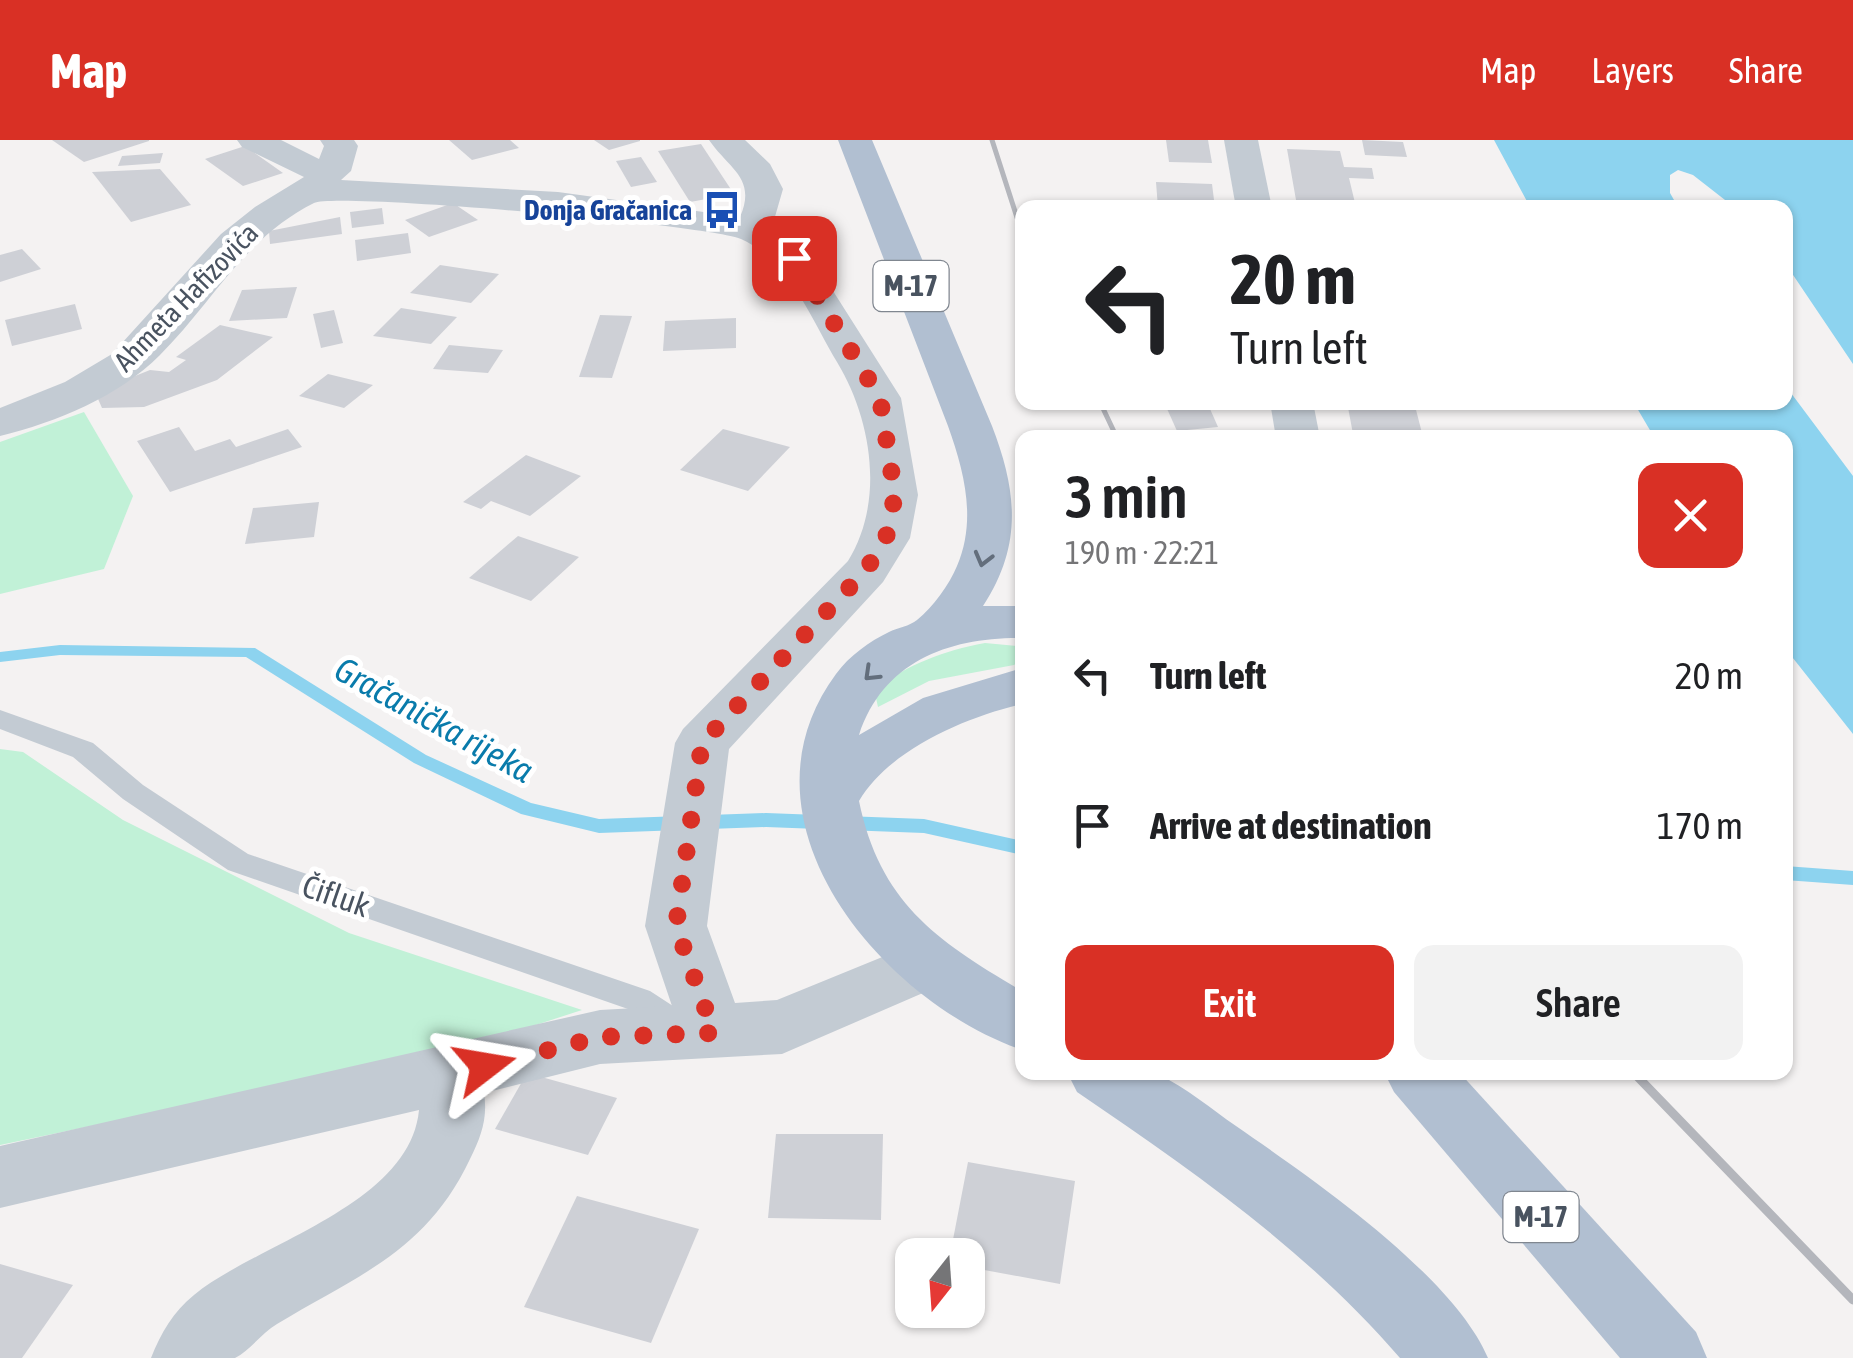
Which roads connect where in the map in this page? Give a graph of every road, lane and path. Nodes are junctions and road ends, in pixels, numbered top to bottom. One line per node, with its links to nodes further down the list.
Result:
1 (254, 140): 5 (street)
2 (726, 140): 7 (street)
3 (855, 140): 9 (main road, M-17)
4 (1241, 140): 6 (street)
5 (328, 167): 7 (street); 8 (street, Ahmeta Hafizovića)
6 (1252, 200)
7 (752, 230): 18 (street)
8 (0, 424)
9 (970, 431): 10 (main road, M-17); 12 (main road, one-way to 12)
10 (1015, 506)
11 (1015, 622): 12 (main road)
12 (937, 628): 15 (main road, one-way to 15)
13 (1015, 688): 15 (main road)
14 (0, 719): 18 (lane, Čifluk)
15 (832, 800): 16 (main road)
16 (924, 965): 17 (main road); 18 (street)
17 (1015, 1020)
18 (703, 1034): 19 (street)
19 (446, 1075): 22 (street); 23 (street)
20 (1111, 1080): 24 (main road)
21 (1425, 1080): 25 (main road, M-17)
22 (0, 1177)
23 (189, 1358)
24 (1450, 1358)
25 (1669, 1358)

